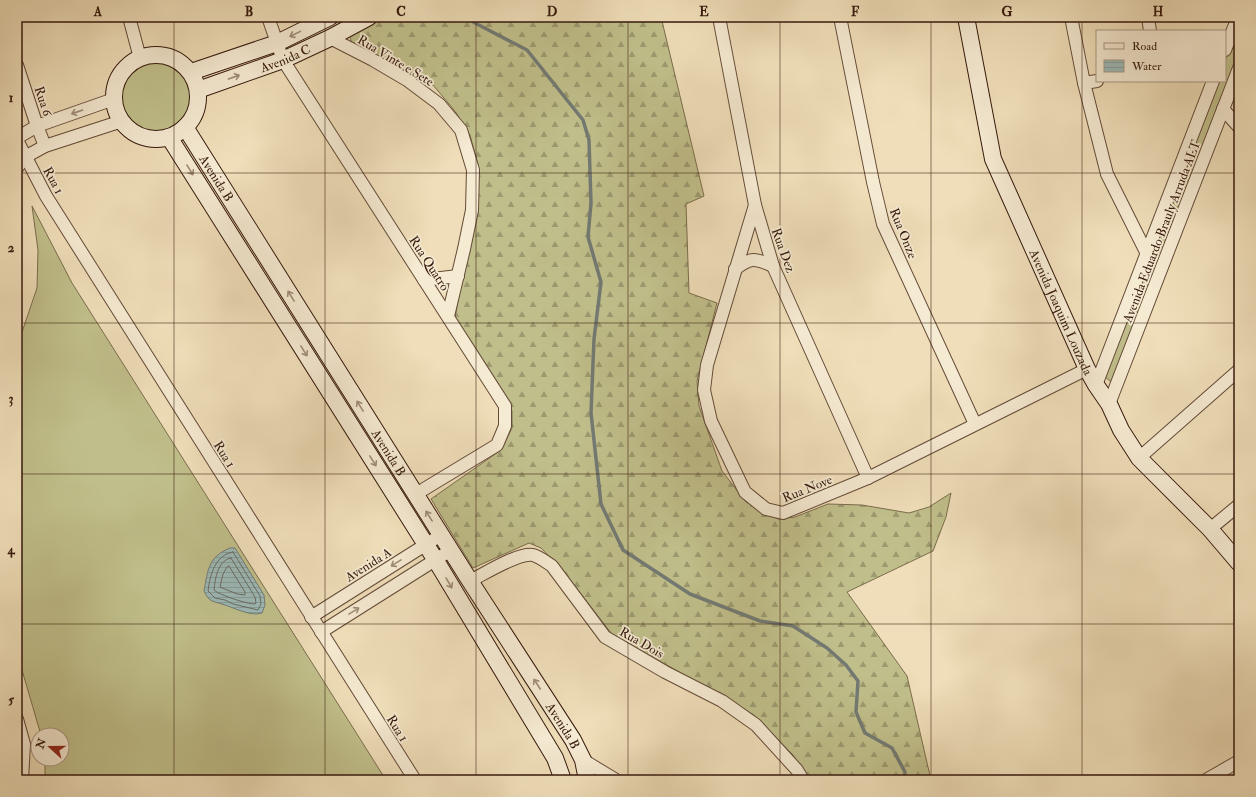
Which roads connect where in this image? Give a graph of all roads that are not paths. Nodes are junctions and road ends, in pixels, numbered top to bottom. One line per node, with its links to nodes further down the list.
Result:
1 (129, 17): 15 (street)
2 (268, 17): 13 (street, Rua Quatro)
3 (330, 17): 13 (street, Avenida C, one-way to 13)
4 (369, 17): 12 (street, Avenida C)
5 (719, 17): 35 (street, Rua Dez)
6 (840, 17): 46 (street, Rua Onze)
7 (966, 17): 42 (street, Avenida Joaquim Louzada)
8 (1071, 17): 22 (street)
9 (1148, 17): 11 (street)
10 (1238, 17): 14 (street)
11 (1150, 30)
12 (330, 38): 16 (street, Avenida C); 39 (street, Rua Vinte e Sete)
13 (277, 43): 16 (street, Rua Quatro); 19 (street, Avenida C)
14 (1226, 47)
15 (140, 58): 19 (street); 24 (street)
16 (283, 60): 23 (street, Avenida C, one-way to 16); 40 (street, Rua Quatro)
17 (17, 65): 27 (street, Rua 6)
18 (1239, 68): 25 (street, Avenida Eduardo Brauly Arruda ALT)
19 (191, 72): 23 (street)
20 (1096, 81): 22 (street)
21 (1213, 82): 36 (street, Avenida Eduardo Brauly Arruda ALT)
22 (1084, 83): 36 (street)
23 (198, 90): 28 (street)
24 (114, 99): 26 (street); 27 (street, one-way to 27)
25 (1223, 109): 29 (street); 45 (street, Avenida Eduardo Brauly Arruda ALT)
26 (122, 121): 30 (street); 32 (street)
27 (37, 126): 31 (street); 32 (street, Rua 6)
28 (185, 127): 30 (street); 49 (street, Avenida B, one-way to 28)
29 (1239, 127)
30 (169, 137): 53 (street, Avenida B, one-way to 53)
31 (17, 139): 33 (street, Rua 1)
32 (45, 146): 33 (street)
33 (25, 157): 34 (street); 58 (street, Rua 1)
34 (17, 168)
35 (755, 205): 37 (street, Rua Dez); 38 (street, Rua Nove)
36 (1147, 254): 44 (street, Avenida Eduardo Brauly Arruda ALT)
37 (773, 266): 38 (street); 48 (street, Rua Dez)
38 (735, 269): 48 (street, Rua Nove)
39 (458, 276): 40 (street); 41 (street, Rua Vinte e Sete)
40 (424, 280): 41 (street, Rua Quatro)
41 (448, 316): 49 (street, Rua Quatro)
42 (1087, 369): 44 (street, Avenida Joaquim Louzada); 46 (street, Rua Nove)
43 (1239, 370): 47 (street)
44 (1096, 385): 45 (street, Avenida Joaquim Louzada)
45 (1110, 404): 47 (street, Avenida Joaquim Louzada)
46 (975, 424): 48 (street, Rua Nove)
47 (1139, 458): 51 (street, Avenida Joaquim Louzada)
48 (868, 478)
49 (416, 494): 52 (street, Avenida B, one-way to 49)
50 (1239, 505): 51 (street)
51 (1210, 529): 56 (street, Avenida Joaquim Louzada)
52 (441, 535): 53 (street, Avenida A); 54 (street, Avenida B)
53 (426, 544): 55 (street, Avenida B); 58 (street, Avenida A, one-way to 58)
54 (451, 550): 55 (street); 57 (street, Avenida B)
55 (435, 559): 59 (street, one-way to 55); 65 (street, Avenida B, one-way to 65)
56 (1239, 563)
57 (470, 581): 61 (street, Avenida B, one-way to 57); 68 (street, Rua Dois)
58 (311, 617): 59 (street, Rua 1)
59 (321, 632): 64 (street, Rua 1)
60 (17, 719): 63 (street)
61 (583, 760): 66 (street, Avenida B); 67 (street)
62 (1239, 761): 69 (street)
63 (22, 780)
64 (415, 780)
65 (563, 780)
66 (587, 780)
67 (616, 780)
68 (803, 780)
69 (1206, 780)

